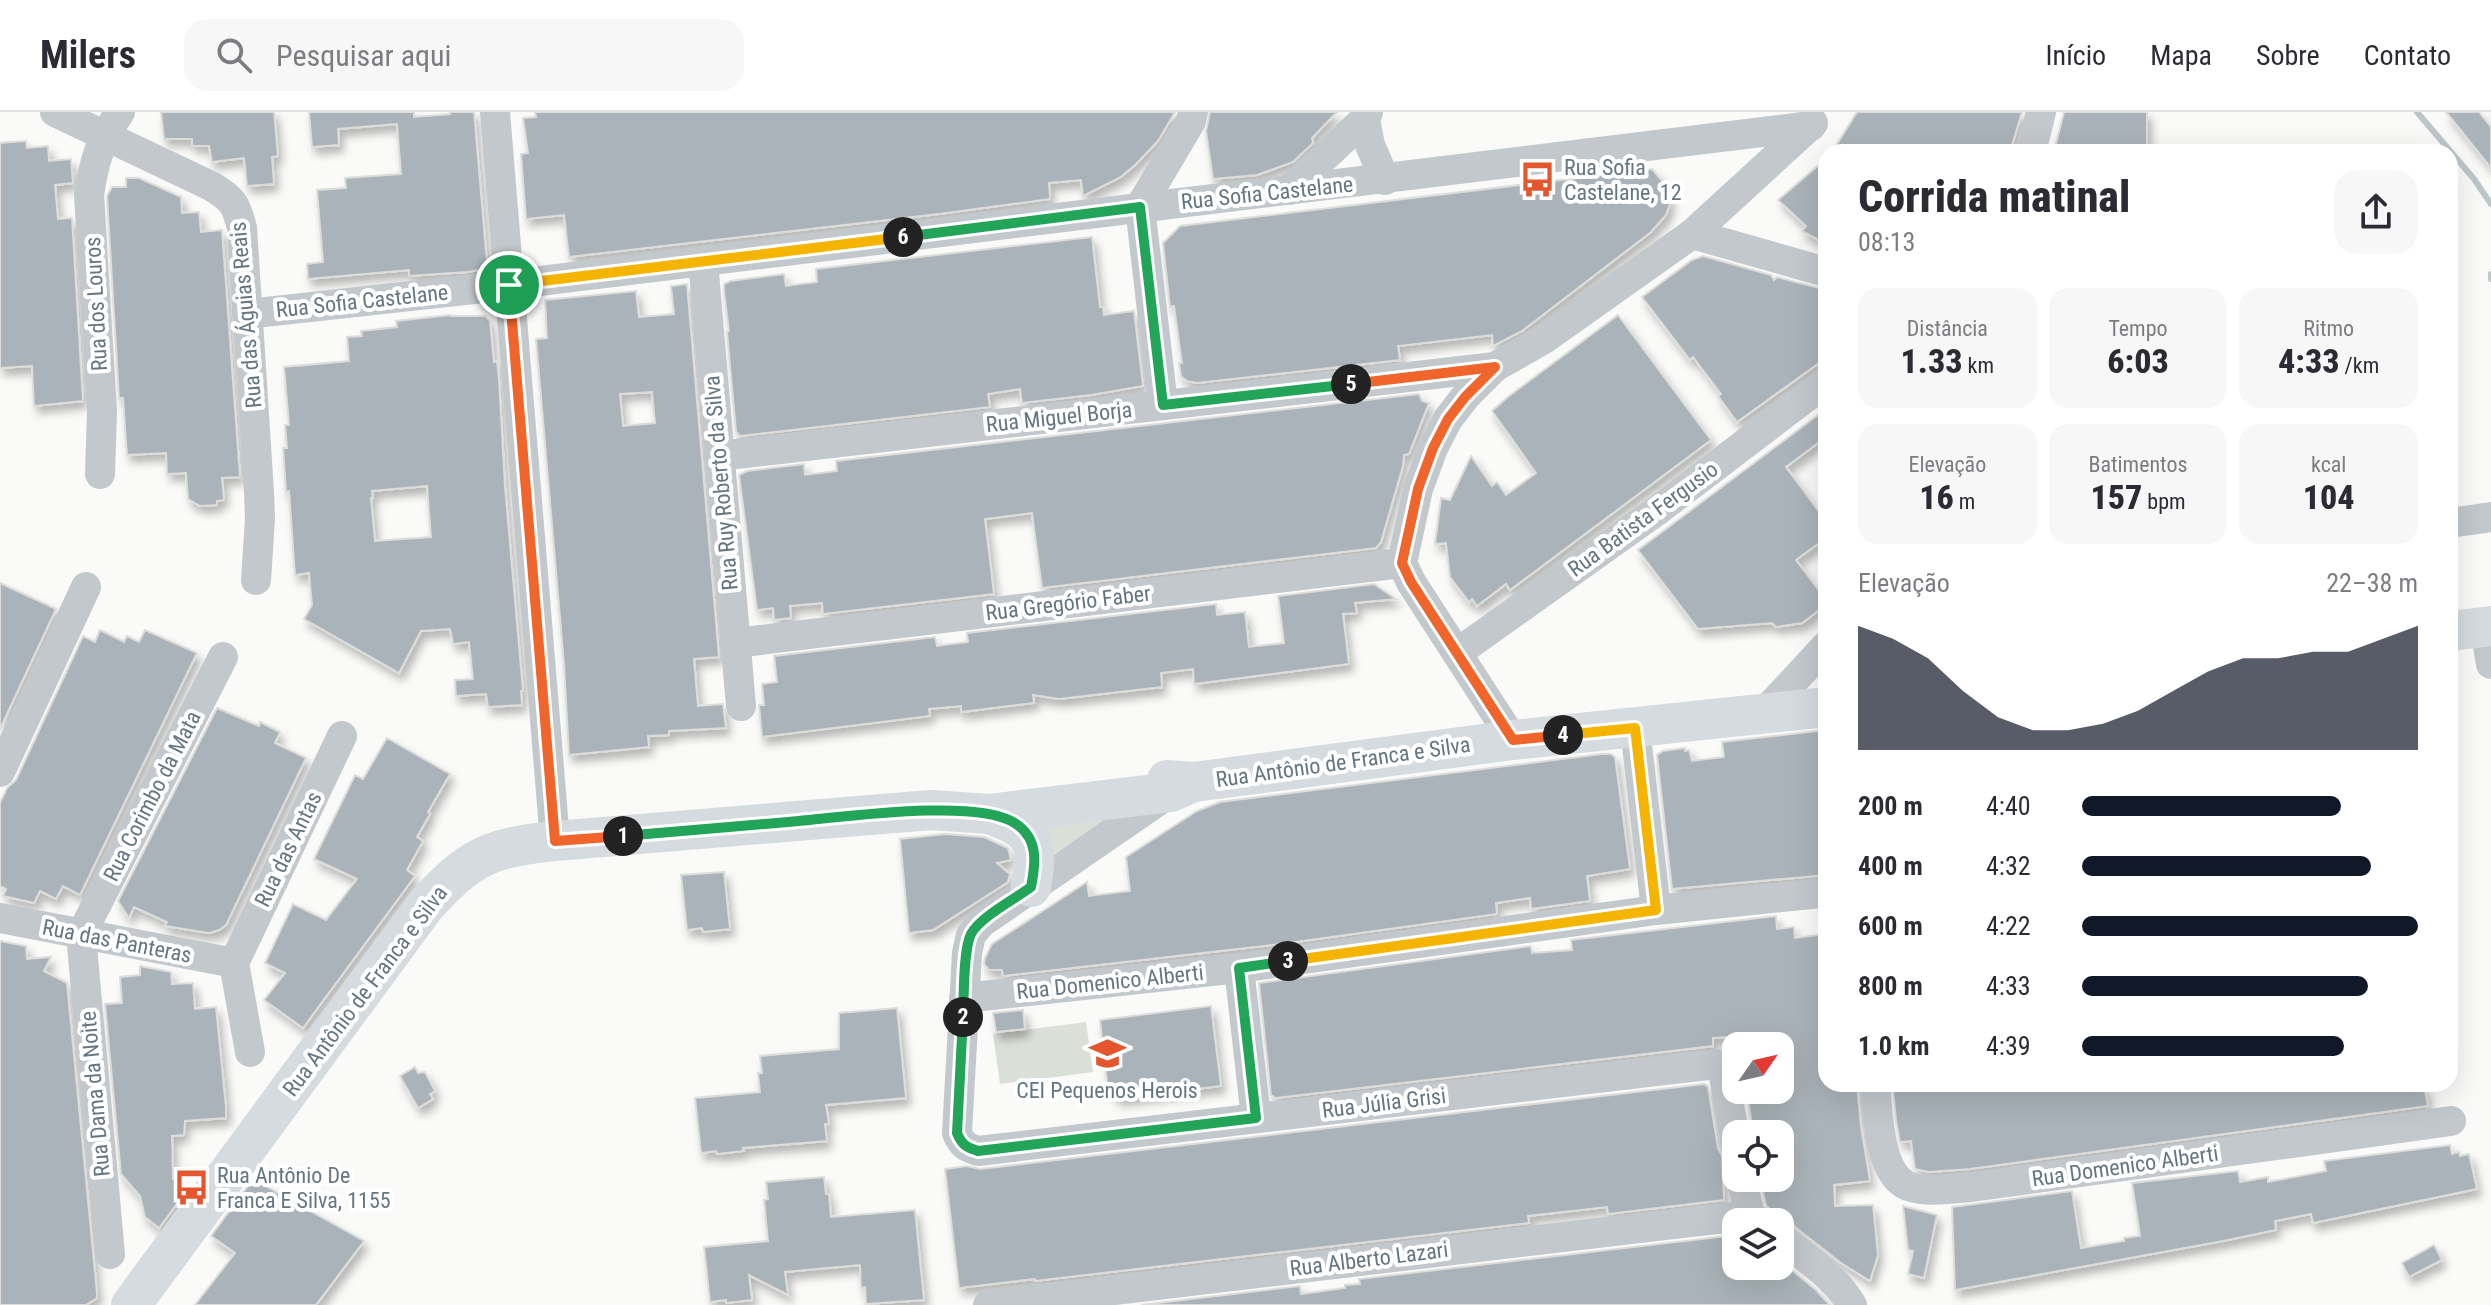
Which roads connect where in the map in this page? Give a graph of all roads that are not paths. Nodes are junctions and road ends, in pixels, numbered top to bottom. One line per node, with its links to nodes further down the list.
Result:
1 (55, 112): 7 (street, Rua das Águias Reais)
2 (495, 112): 15 (street)
3 (1193, 112): 11 (street)
4 (2041, 112): 8 (street)
5 (1367, 115): 9 (street); 10 (street)
6 (1816, 119): 9 (street, Rua Sofia Castelane); 12 (street)
7 (112, 124): 16 (street, Rua das Águias Reais); 21 (street, Rua dos Louros)
8 (2033, 144)
9 (1385, 180): 10 (street, Rua Sofia Castelane)
10 (1289, 190): 11 (street, Rua Sofia Castelane)
11 (1140, 207): 13 (street, Rua Sofia Castelane); 19 (street)
12 (1692, 234): 14 (street); 17 (street)
13 (703, 261): 15 (street, Rua Sofia Castelane); 20 (street, Rua Ruy Roberto da Silva)
14 (1818, 270)
15 (509, 285): 16 (street, Rua Sofia Castelane); 41 (street)
16 (247, 314): 25 (street, Rua das Águias Reais)
17 (1495, 367): 19 (street, Rua Miguel Borja); 24 (street)
18 (1818, 388): 28 (street, Rua Batista Fergusio)
19 (1163, 405): 20 (street, Rua Miguel Borja)
20 (719, 456): 27 (street, Rua Ruy Roberto da Silva)
21 (100, 474)
22 (2491, 517): 23 (street)
23 (2458, 522)
24 (1402, 563): 27 (street, Rua Gregório Faber); 28 (street)
25 (256, 580)
26 (86, 587): 37 (street)
27 (735, 643): 31 (street, Rua Ruy Roberto da Silva)
28 (1457, 653): 36 (street)
29 (1818, 655): 33 (street)
30 (223, 657): 46 (street, Rua Corimbo da Mata)
31 (741, 706)
32 (1818, 708): 33 (main road, Rua Antônio de Franca e Silva)
33 (1762, 715): 34 (main road, Rua Antônio de Franca e Silva)
34 (1635, 728): 36 (main road, Rua Antônio de Franca e Silva); 44 (street)
35 (342, 736): 47 (street, Rua das Antas)
36 (1513, 740): 38 (main road, Rua Antônio de Franca e Silva)
37 (0, 772)
38 (1179, 785): 39 (main road, Rua Antônio de Franca e Silva); 40 (main road, Rua Antônio de Franca e Silva); 42 (street)
39 (931, 810): 40 (main road, Rua Antônio de Franca e Silva); 41 (main road, Rua Antônio de Franca e Silva)
40 (989, 814): 42 (main road)
41 (555, 841): 58 (main road, Rua Antônio de Franca e Silva)
42 (1031, 887): 49 (street)
43 (1818, 893): 44 (street, Rua Domenico Alberti)
44 (1656, 910): 48 (street, Rua Domenico Alberti)
45 (0, 918): 46 (street, Rua das Panteras)
46 (81, 935): 47 (street, Rua das Panteras); 57 (street, Rua Dama da Noite)
47 (234, 963): 50 (street)
48 (1239, 968): 49 (street, Rua Domenico Alberti); 52 (street)
49 (964, 998): 52 (street, Rua Júlia Grisi)
50 (250, 1052)
51 (1876, 1092): 54 (street, Rua Domenico Alberti)
52 (1256, 1118): 53 (street, Rua Júlia Grisi)
53 (1732, 1120)
54 (2451, 1121)
55 (1722, 1222): 59 (street, Rua Alberto Lazari)
56 (1794, 1249): 60 (street)
57 (110, 1254)
58 (131, 1305)
59 (988, 1305)
60 (1852, 1305)

